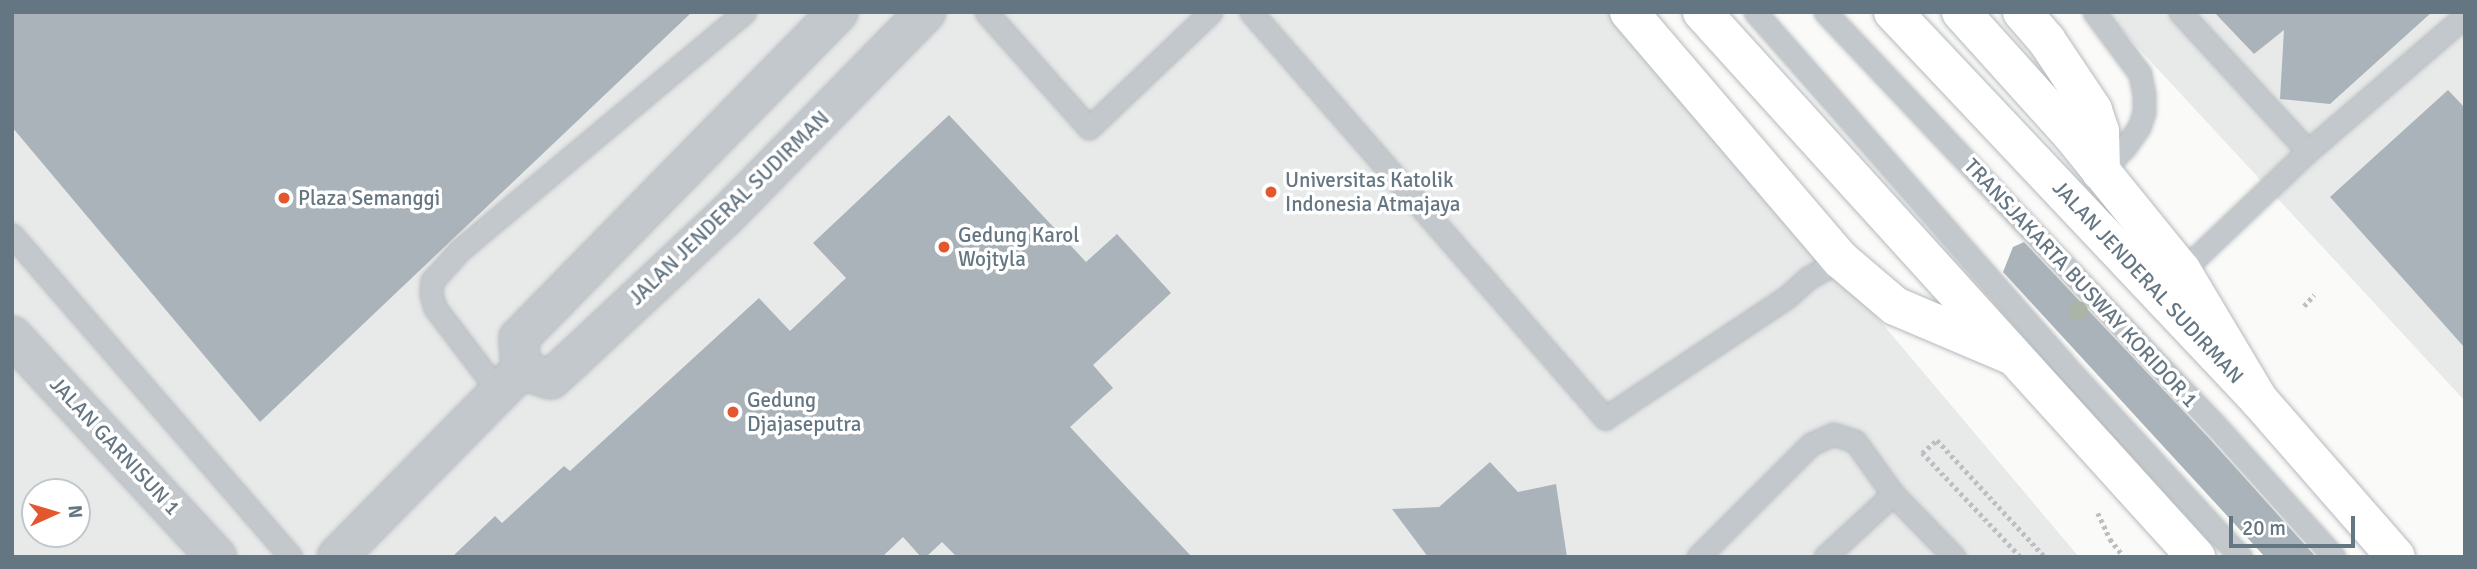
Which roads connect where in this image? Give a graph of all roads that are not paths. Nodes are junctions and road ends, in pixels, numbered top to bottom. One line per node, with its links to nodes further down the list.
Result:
1 (745, 12): 24 (lane)
2 (838, 12): 24 (street)
3 (926, 12): 24 (street, JALAN JENDERAL SUDIRMAN)
4 (986, 12): 5 (lane)
5 (1210, 12)
6 (1251, 12): 20 (lane)
7 (1629, 12): 20 (main road)
8 (1702, 12): 23 (main road)
9 (1755, 12): 34 (lane)
10 (1825, 12): 35 (lane, TRANSJAKARTA BUSWAY KORIDOR 1)
11 (1893, 12): 25 (main road, JALAN JENDERAL SUDIRMAN)
12 (1961, 12): 18 (main road)
13 (2022, 12): 18 (main road)
14 (2094, 12): 18 (lane)
15 (2180, 12): 17 (lane)
16 (2465, 16): 17 (lane)
17 (2308, 151): 21 (lane)
18 (2101, 172): 21 (main road)
19 (12, 235): 29 (lane)
20 (1842, 260): 23 (main road)
21 (2182, 271): 25 (main road)
22 (12, 336): 28 (street, JALAN GARNISUN 1)
23 (2013, 356): 33 (main road)
24 (510, 381): 30 (street)
25 (2259, 400): 36 (main road, JALAN JENDERAL SUDIRMAN)
26 (1893, 494): 27 (lane); 31 (lane); 32 (lane)
27 (1948, 554)
28 (217, 557)
29 (291, 557)
30 (337, 557)
31 (1698, 557)
32 (1825, 557)
33 (2196, 557)
34 (2241, 557)
35 (2334, 557)
36 (2396, 557)

